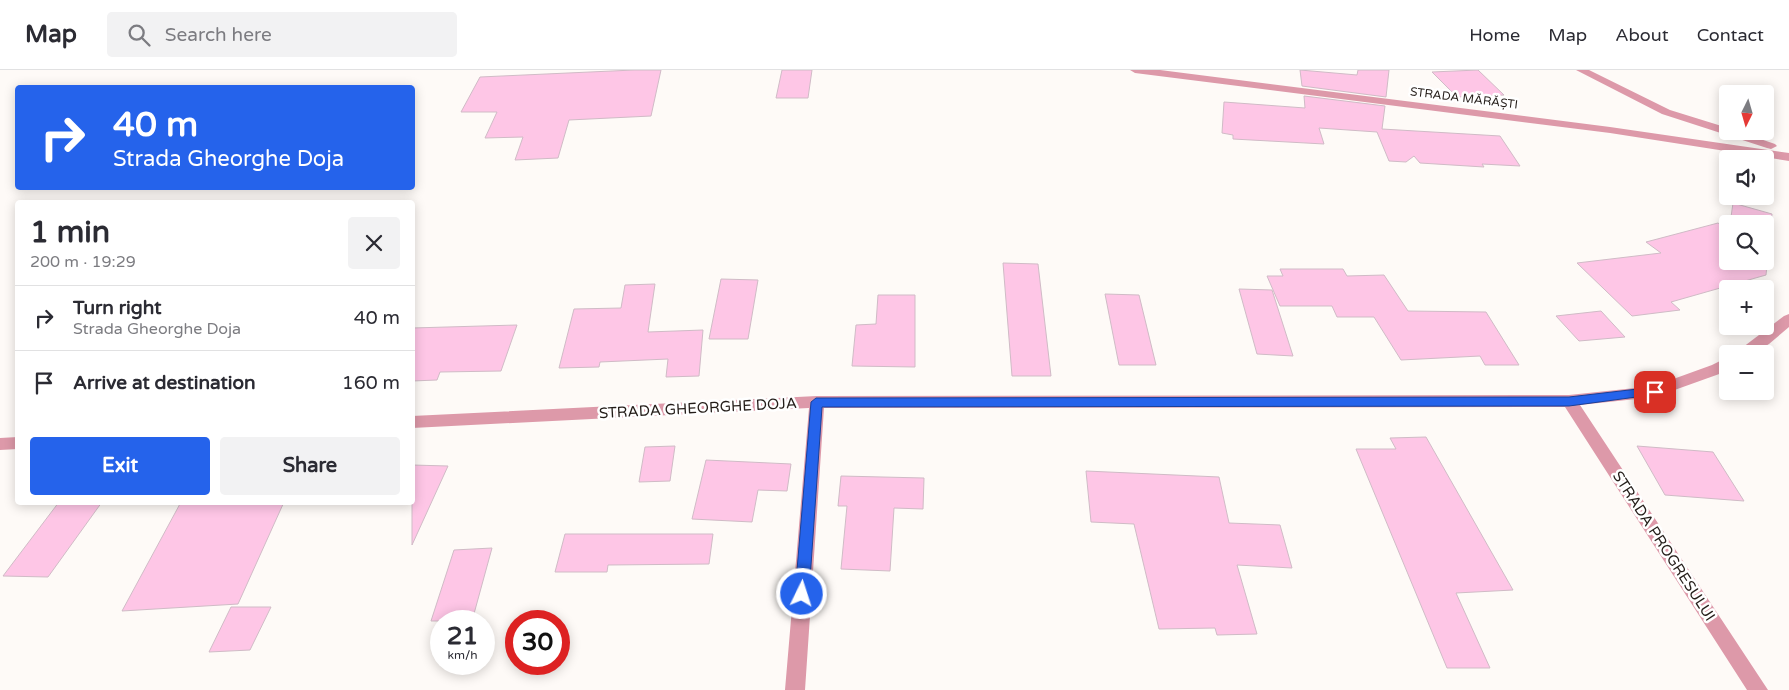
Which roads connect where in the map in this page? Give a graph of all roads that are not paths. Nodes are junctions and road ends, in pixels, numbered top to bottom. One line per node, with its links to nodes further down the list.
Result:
1 (1136, 70): 4 (street, STRADA MĂRĂȘTI)
2 (1581, 70): 3 (street)
3 (1789, 152)
4 (1789, 157)
5 (1789, 319): 6 (street)
6 (1756, 345)
7 (1719, 368): 8 (street, STRADA GHEORGHE DOJA)
8 (1569, 401): 9 (street, STRADA GHEORGHE DOJA); 14 (street, STRADA PROGRESULUI)
9 (816, 402): 10 (street, STRADA GHEORGHE DOJA); 13 (street)
10 (415, 422)
11 (15, 443): 12 (street)
12 (0, 444)
13 (795, 690)
14 (1758, 690)

